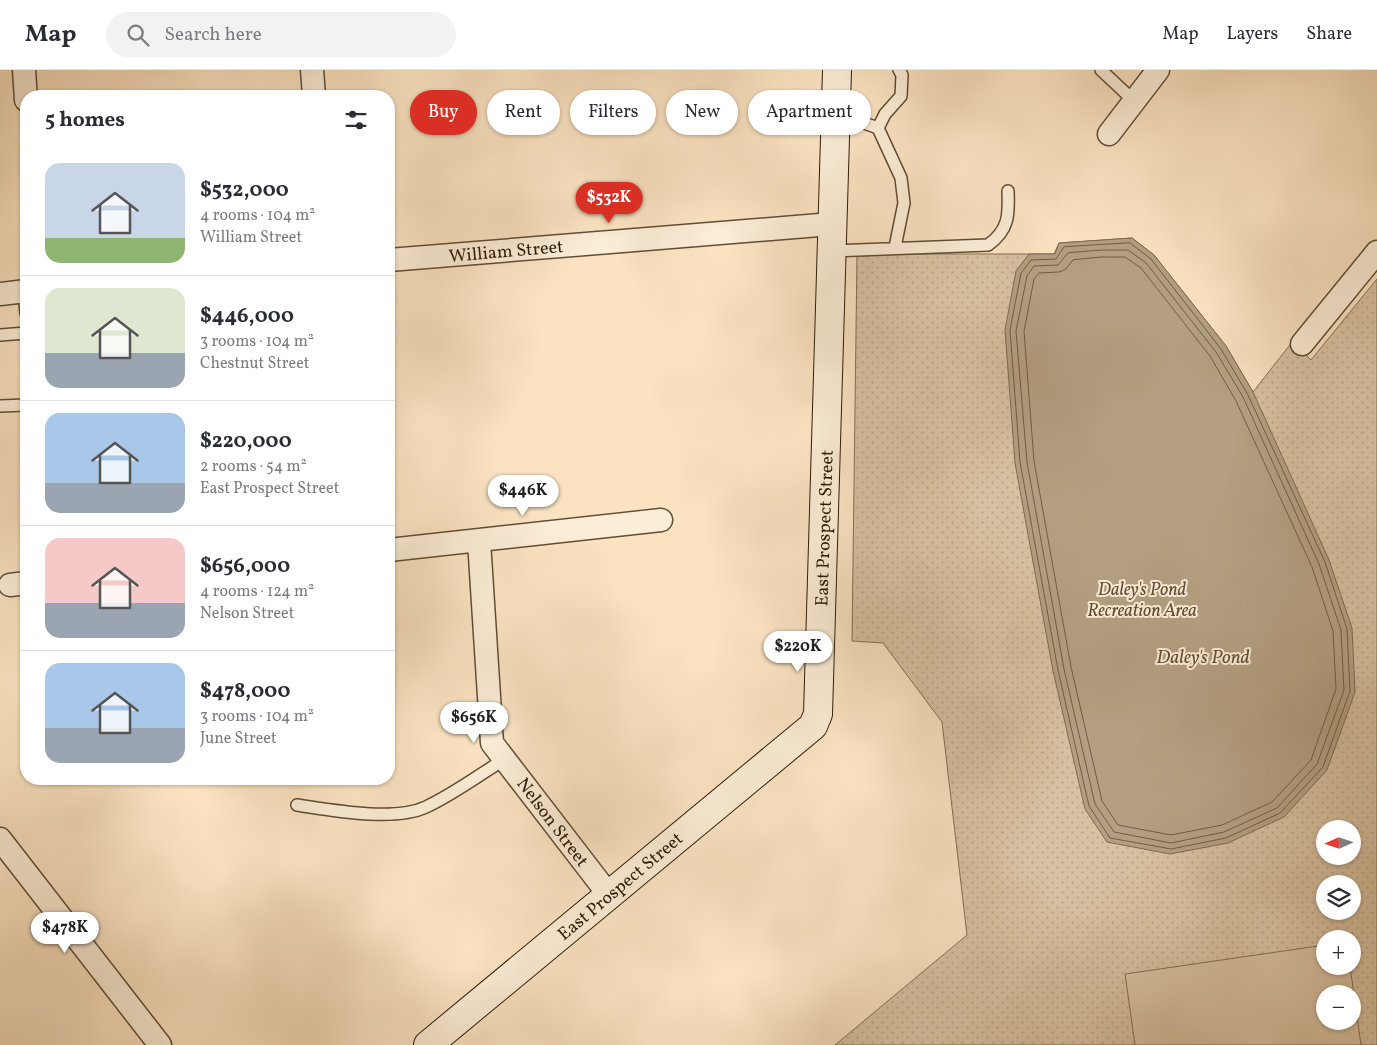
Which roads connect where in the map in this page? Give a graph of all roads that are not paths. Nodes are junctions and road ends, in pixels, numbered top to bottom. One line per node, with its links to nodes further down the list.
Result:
1 (24, 70): 7 (street)
2 (312, 70): 8 (street)
3 (837, 70): 9 (street, East Prospect Street)
4 (899, 70): 12 (lane)
5 (1101, 70): 10 (lane)
6 (1158, 70): 10 (street)
7 (25, 90)
8 (314, 90)
9 (837, 90)
10 (1134, 101): 13 (street)
11 (871, 126): 12 (lane)
12 (878, 128): 17 (lane)
13 (1109, 134)
14 (835, 135): 16 (street, East Prospect Street)
15 (1008, 191): 17 (lane)
16 (832, 224): 18 (street, East Prospect Street); 20 (street, William Street)
17 (896, 247): 18 (lane)
18 (832, 251): 34 (street, East Prospect Street)
19 (1377, 252): 25 (street)
20 (395, 260)
21 (0, 294): 22 (street)
22 (20, 298)
23 (20, 333): 24 (lane)
24 (0, 335)
25 (1302, 344)
26 (20, 405): 27 (lane)
27 (0, 406)
28 (661, 520): 29 (street)
29 (479, 541): 30 (street); 31 (street, Nelson Street)
30 (395, 549)
31 (505, 759): 32 (lane); 34 (street, Nelson Street)
32 (297, 805)
33 (0, 840): 36 (street)
34 (609, 895): 35 (street, East Prospect Street)
35 (432, 1044)
36 (160, 1045)

